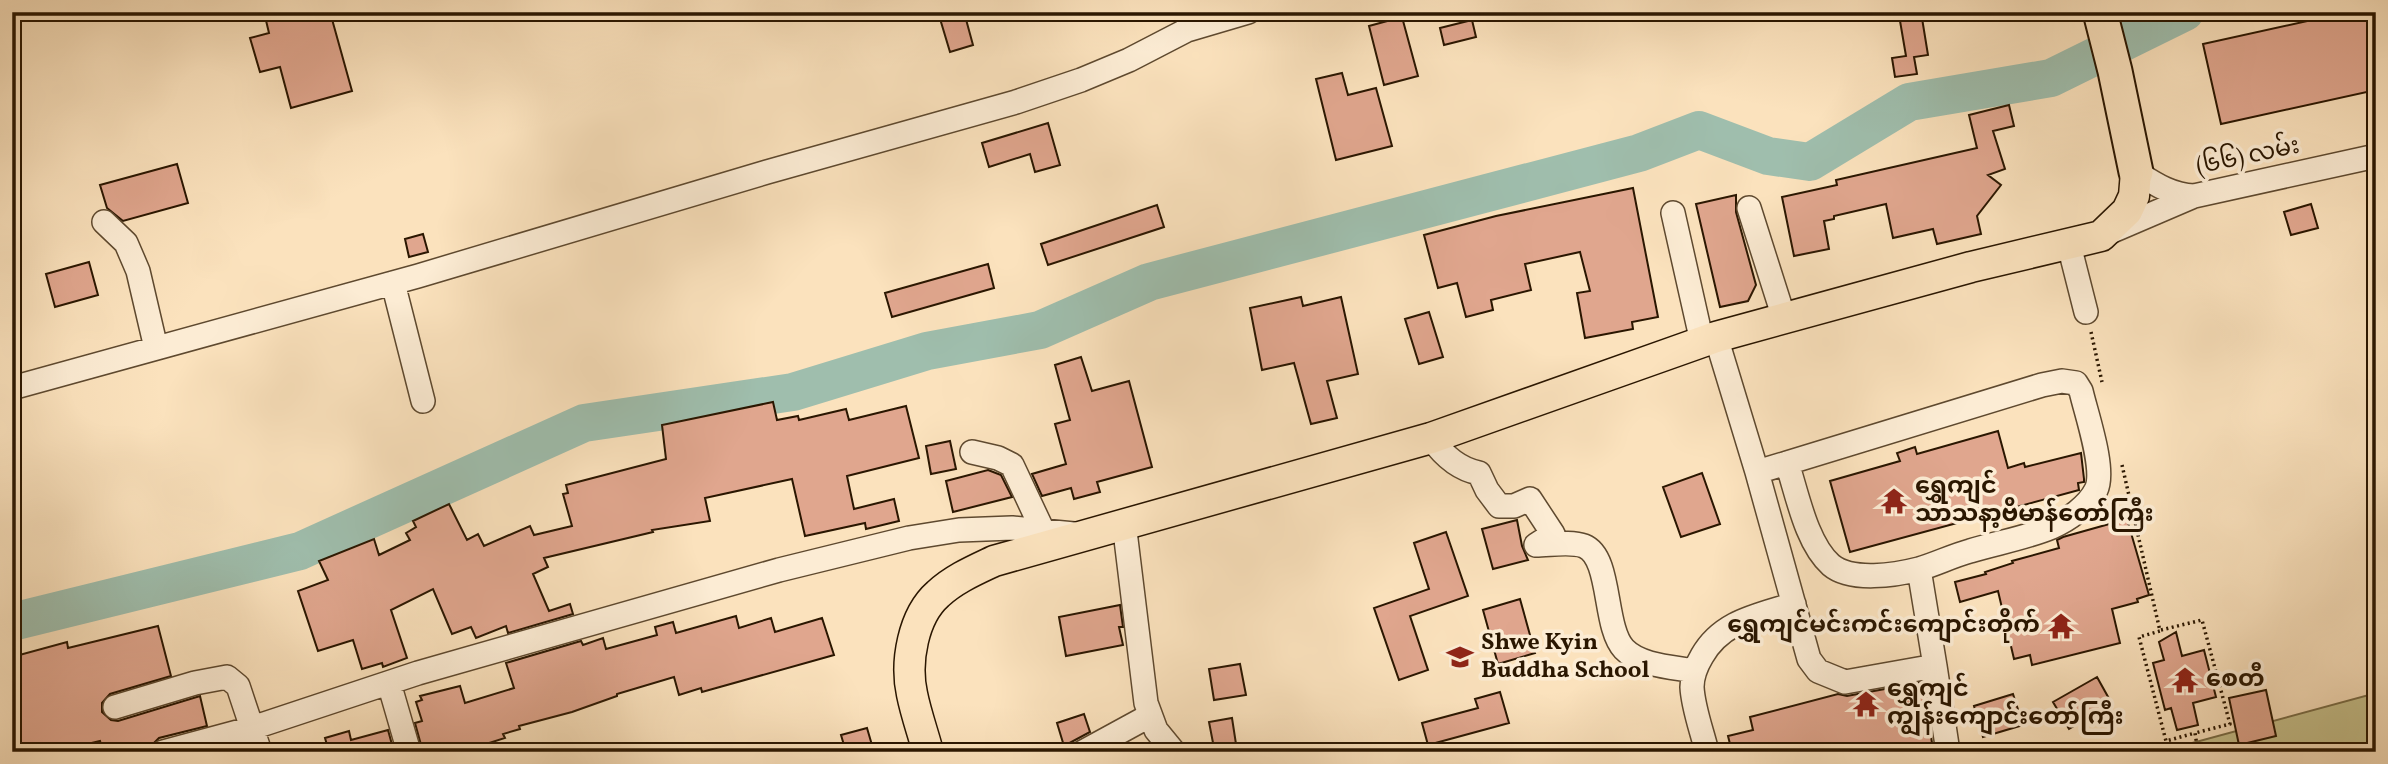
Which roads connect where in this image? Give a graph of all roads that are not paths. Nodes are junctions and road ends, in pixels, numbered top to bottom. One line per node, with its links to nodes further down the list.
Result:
1 (1248, 12): 11 (street)
2 (2100, 12): 4 (highway)
3 (2376, 156): 5 (street, (၆၆) လမ်း)
4 (2136, 172): 5 (street, (၆၆) လမ်း); 9 (main road)
5 (2194, 196): 9 (street)
6 (1749, 208): 13 (street)
7 (1673, 213): 14 (street)
8 (104, 222): 15 (street)
9 (2101, 236): 10 (main road)
10 (2070, 245): 12 (street); 13 (main road)
11 (393, 283): 15 (street); 17 (street)
12 (2086, 312)
13 (1784, 318): 14 (main road)
14 (1709, 340): 18 (main road); 21 (street)
15 (156, 348): 16 (street)
16 (12, 388)
17 (423, 401)
18 (1431, 438): 22 (main road); 28 (street)
19 (972, 452): 23 (street)
20 (1787, 463): 21 (street); 25 (street); 25 (street)
21 (1757, 472): 26 (street)
22 (1124, 523): 24 (main road); 31 (street)
23 (1043, 531): 24 (street); 29 (street)
24 (1081, 535): 36 (main road)
25 (1919, 569): 27 (street)
26 (1794, 604): 27 (street); 28 (street)
27 (1935, 666): 40 (street)
28 (1695, 671): 39 (street)
29 (389, 683): 32 (street); 35 (street)
30 (115, 707): 32 (street)
31 (1149, 716): 37 (street); 38 (street)
32 (252, 727): 33 (street); 34 (street)
33 (163, 752)
34 (260, 752)
35 (409, 752)
36 (928, 752)
37 (1083, 752)
38 (1174, 752)
39 (1707, 752)
40 (1948, 752)

